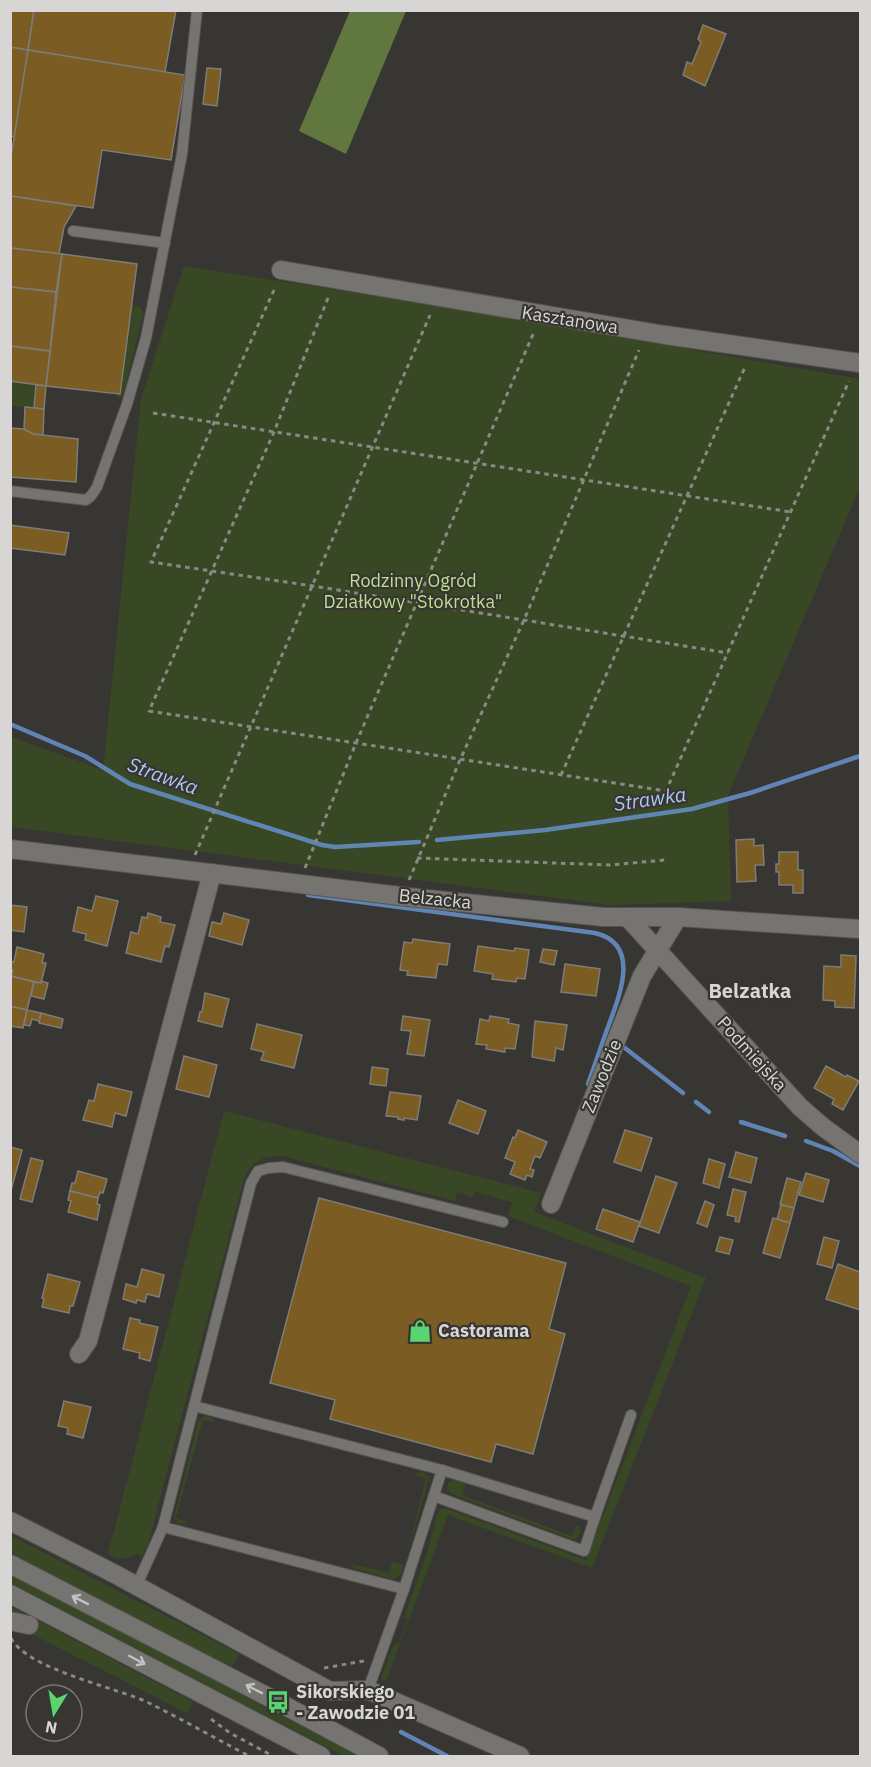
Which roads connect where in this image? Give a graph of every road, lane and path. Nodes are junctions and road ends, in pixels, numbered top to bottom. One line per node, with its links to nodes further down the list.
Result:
1 (197, 10): 3 (lane)
2 (73, 231): 3 (lane)
3 (165, 243): 19 (lane)
4 (280, 270): 10 (street, Kasztanowa)
5 (274, 290): 14 (path)
6 (328, 298): 15 (path)
7 (430, 315): 16 (path)
8 (534, 332): 17 (path)
9 (639, 350): 18 (path)
10 (861, 363)
11 (746, 365): 20 (path)
12 (849, 381): 21 (path)
13 (153, 413): 14 (path)
14 (214, 423): 15 (path); 22 (path)
15 (274, 432): 16 (path); 22 (path)
16 (373, 447): 17 (path); 23 (path)
17 (477, 463): 18 (path); 24 (path)
18 (584, 478): 20 (path); 25 (path)
19 (10, 491)
20 (687, 495): 21 (path); 26 (path)
21 (791, 512): 27 (path)
22 (212, 571): 23 (path); 28 (path)
23 (313, 586): 24 (path); 28 (path)
24 (417, 603): 25 (path); 29 (path)
25 (524, 620): 26 (path); 30 (path)
26 (624, 635): 27 (path); 31 (path)
27 (728, 653): 31 (path)
28 (251, 727): 29 (path); 33 (path)
29 (356, 743): 30 (path); 36 (path)
30 (460, 760): 31 (path); 34 (path)
31 (561, 776)
32 (10, 849): 37 (street, Belzacka)
33 (197, 850)
34 (417, 858): 35 (path); 38 (path)
35 (665, 860)
36 (306, 865)
37 (212, 873): 40 (street, Belzacka); 46 (street)
38 (409, 879)
39 (678, 917): 40 (street, Belzacka); 41 (street, Belzacka); 42 (street, Zawodzie)
40 (628, 918): 42 (street, Podmiejska)
41 (861, 929)
42 (657, 950): 43 (street, Podmiejska); 44 (street, Zawodzie)
43 (861, 1154)
44 (551, 1204)
45 (503, 1222): 47 (lane)
46 (79, 1354)
47 (194, 1406): 49 (lane); 53 (lane)
48 (631, 1415): 51 (lane)
49 (442, 1470): 50 (lane); 51 (lane)
50 (434, 1496): 51 (lane); 56 (lane)
51 (595, 1516)
52 (10, 1521): 55 (street)
53 (163, 1527): 55 (lane); 56 (lane)
54 (10, 1564): 66 (street, one-way to 54)
55 (136, 1587): 61 (street)
56 (404, 1589): 61 (lane)
57 (10, 1593): 65 (street, one-way to 65)
58 (10, 1621): 59 (street)
59 (29, 1625)
60 (10, 1636): 63 (path)
61 (368, 1690): 67 (street)
62 (206, 1713): 64 (path)
63 (249, 1756)
64 (273, 1756)
65 (321, 1756)
66 (380, 1756)
67 (520, 1756)

